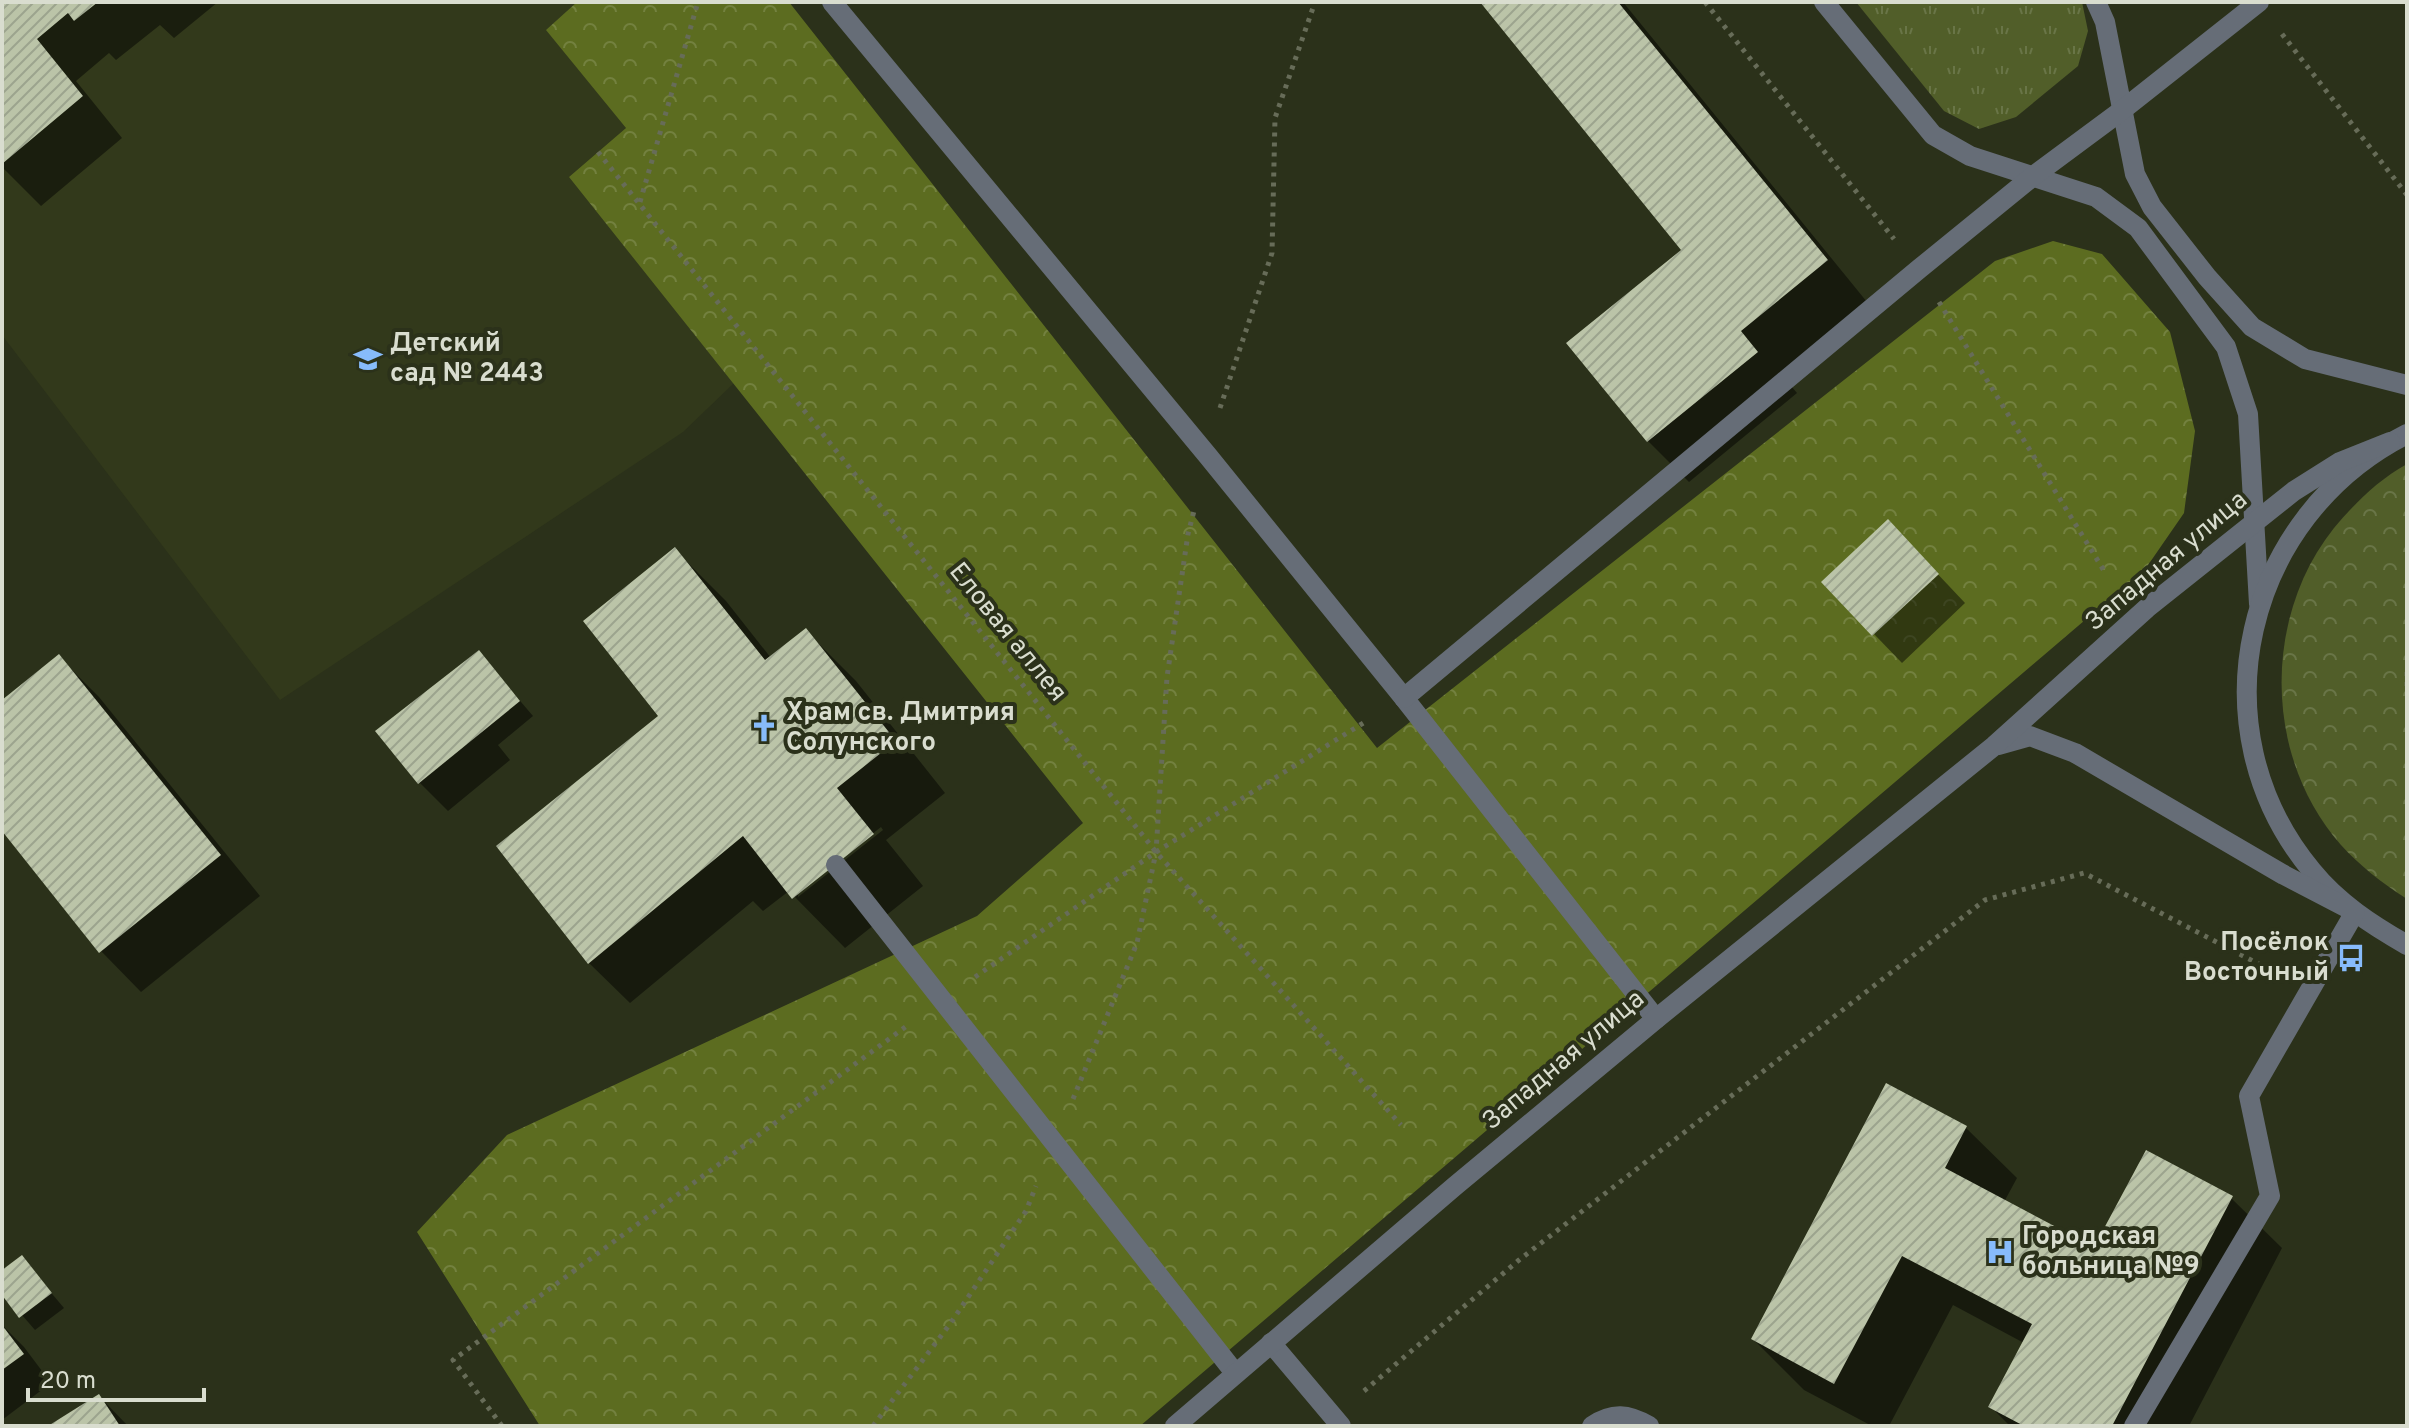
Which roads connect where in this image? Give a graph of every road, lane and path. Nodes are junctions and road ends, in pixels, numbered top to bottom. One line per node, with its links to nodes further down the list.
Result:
1 (698, 2): 11 (path)
2 (832, 2): 14 (street)
3 (1315, 2): 14 (path)
4 (1824, 2): 9 (street)
5 (2096, 2): 7 (street)
6 (2258, 3): 7 (street); 10 (path)
7 (2121, 111): 9 (street); 12 (street)
8 (598, 152): 11 (path, Еловая аллея)
9 (2032, 177): 15 (street); 19 (street)
10 (2407, 195)
11 (639, 203): 21 (path, Еловая аллея)
12 (2407, 385)
13 (2398, 438): 15 (street, Западная улица); 16 (street)
14 (1208, 456): 19 (street); 21 (path)
15 (2254, 523): 16 (street); 20 (street, Западная улица)
16 (2259, 604): 23 (street)
17 (2407, 672): 18 (path)
18 (2407, 690)
19 (1404, 698): 21 (path); 27 (street)
20 (1994, 746): 23 (street, Западная улица); 27 (street, Западная улица)
21 (1156, 852): 26 (path); 28 (path, Еловая аллея); 29 (path)
22 (836, 865): 26 (street)
23 (2355, 912): 24 (street); 25 (street)
24 (2407, 945)
25 (2310, 991): 32 (path); 38 (street)
26 (942, 1000): 29 (street); 33 (path)
27 (1656, 1019): 30 (street, Западная улица)
28 (1401, 1125)
29 (1054, 1143): 31 (street); 34 (path)
30 (1271, 1343): 31 (street, Западная улица); 32 (street)
31 (1235, 1373): 35 (street, Западная улица)
32 (1337, 1422)
33 (502, 1426)
34 (873, 1426)
35 (1175, 1426)
36 (1592, 1426): 37 (street)
37 (1649, 1426)
38 (2134, 1426)

